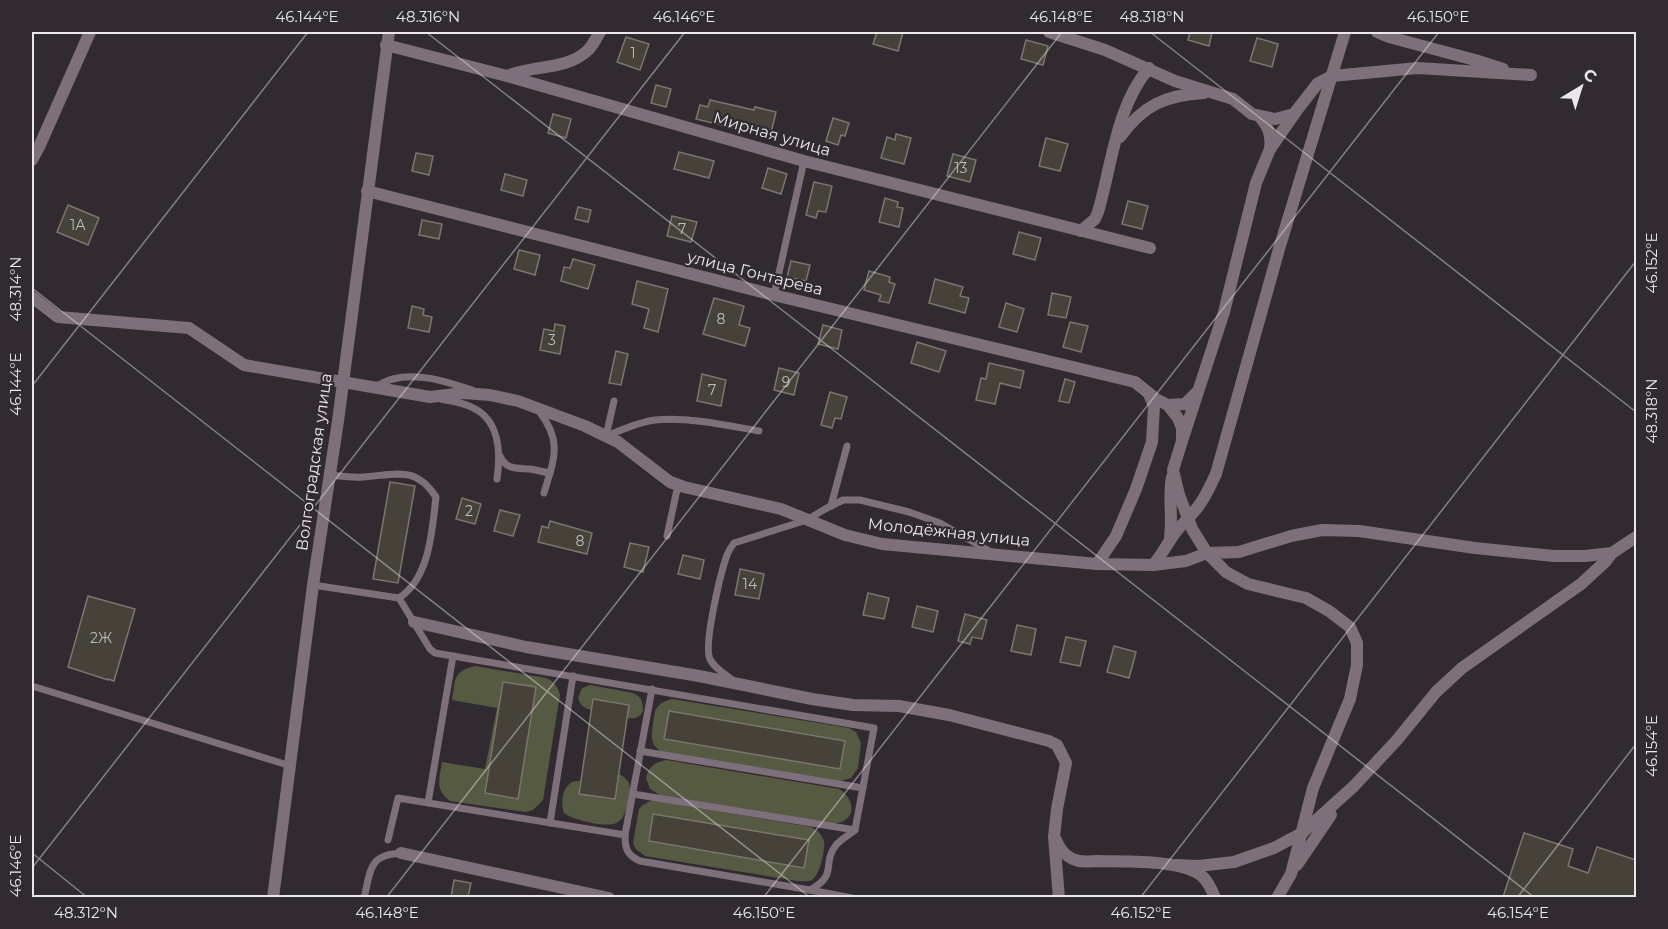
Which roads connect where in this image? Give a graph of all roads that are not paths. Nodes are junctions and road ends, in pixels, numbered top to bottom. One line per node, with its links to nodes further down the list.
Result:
1 (90, 32): 18 (street)
2 (389, 32): 7 (street, Волгоградская улица)
3 (600, 32): 11 (street)
4 (1049, 32): 8 (street)
5 (1344, 32): 12 (street)
6 (1377, 32): 9 (street)
7 (386, 45): 11 (street, Мирная улица); 20 (street, Волгоградская улица)
8 (1149, 68): 13 (street); 16 (street)
9 (1518, 75): 10 (street); 12 (street)
10 (1531, 75)
11 (507, 76): 19 (street, Мирная улица)
12 (1332, 76): 14 (street); 46 (street)
13 (1213, 92): 15 (street); 16 (street)
14 (1294, 114): 15 (street); 17 (street)
15 (1259, 116): 17 (street)
16 (1114, 145): 21 (street)
17 (1270, 149): 27 (street)
18 (32, 160)
19 (804, 161): 21 (street, Мирная улица); 23 (lane)
20 (368, 191): 23 (street, улица Гонтарева); 25 (street, Волгоградская улица)
21 (1081, 231): 22 (street, Мирная улица)
22 (1150, 248)
23 (774, 295): 28 (street, улица Гонтарева)
24 (32, 297): 25 (street, Молодёжная улица)
25 (343, 382): 26 (street, Молодёжная улица); 41 (street, Волгоградская улица)
26 (373, 388): 29 (lane); 30 (street, Молодёжная улица)
27 (1200, 389): 32 (street); 36 (street)
28 (1148, 393): 32 (street); 54 (street)
29 (490, 395): 30 (street, Молодёжная улица); 33 (street, Молодёжная улица)
30 (430, 397): 38 (lane)
31 (614, 401): 35 (lane)
32 (1168, 405): 36 (street)
33 (536, 407): 35 (street, Молодёжная улица); 40 (lane)
34 (759, 430): 35 (lane)
35 (606, 436): 43 (street, Молодёжная улица)
36 (1182, 441): 39 (street)
37 (847, 446): 45 (lane)
38 (499, 454): 40 (lane); 42 (lane)
39 (1173, 470): 46 (street); 50 (street)
40 (550, 473): 44 (lane)
41 (329, 475): 56 (street, Волгоградская улица); 57 (lane)
42 (497, 479)
43 (678, 485): 47 (street, Молодёжная улица); 48 (lane)
44 (544, 493)
45 (831, 506): 47 (lane); 53 (lane)
46 (1188, 518): 50 (street); 51 (street)
47 (807, 520): 53 (street, Молодёжная улица); 61 (lane)
48 (667, 536)
49 (1636, 537): 52 (street)
50 (1170, 540): 55 (street)
51 (1207, 553): 52 (street, Молодёжная улица); 55 (street, Молодёжная улица); 72 (street)
52 (1612, 553): 66 (street)
53 (996, 554): 54 (street, Молодёжная улица)
54 (1097, 564): 55 (street, Молодёжная улица)
55 (1153, 565)
56 (313, 585): 57 (lane); 65 (street, Волгоградская улица)
57 (399, 598): 58 (lane)
58 (414, 622): 59 (lane); 61 (street)
59 (453, 656): 60 (lane); 69 (lane)
60 (573, 676): 63 (lane); 70 (lane)
61 (738, 684): 74 (street)
62 (32, 686): 65 (lane)
63 (652, 689): 64 (lane); 67 (lane)
64 (640, 751): 67 (lane); 68 (lane)
65 (291, 766): 80 (street, Волгоградская улица)
66 (1354, 786): 72 (street); 78 (street)
67 (863, 788): 71 (lane)
68 (633, 794): 71 (lane); 73 (lane)
69 (428, 803): 70 (lane); 75 (lane)
70 (550, 823): 73 (lane)
71 (855, 830): 79 (lane)
72 (1302, 833): 77 (street); 78 (street)
73 (625, 835): 79 (lane)
74 (1054, 837): 77 (street); 84 (street)
75 (388, 840)
76 (401, 854): 81 (lane); 82 (street)
77 (1176, 865): 85 (street)
78 (1291, 874): 86 (street); 87 (street)
79 (810, 890): 83 (lane)
80 (273, 897)
81 (364, 897)
82 (609, 897)
83 (852, 897)
84 (1059, 897)
85 (1215, 897)
86 (1269, 897)
87 (1277, 897)

